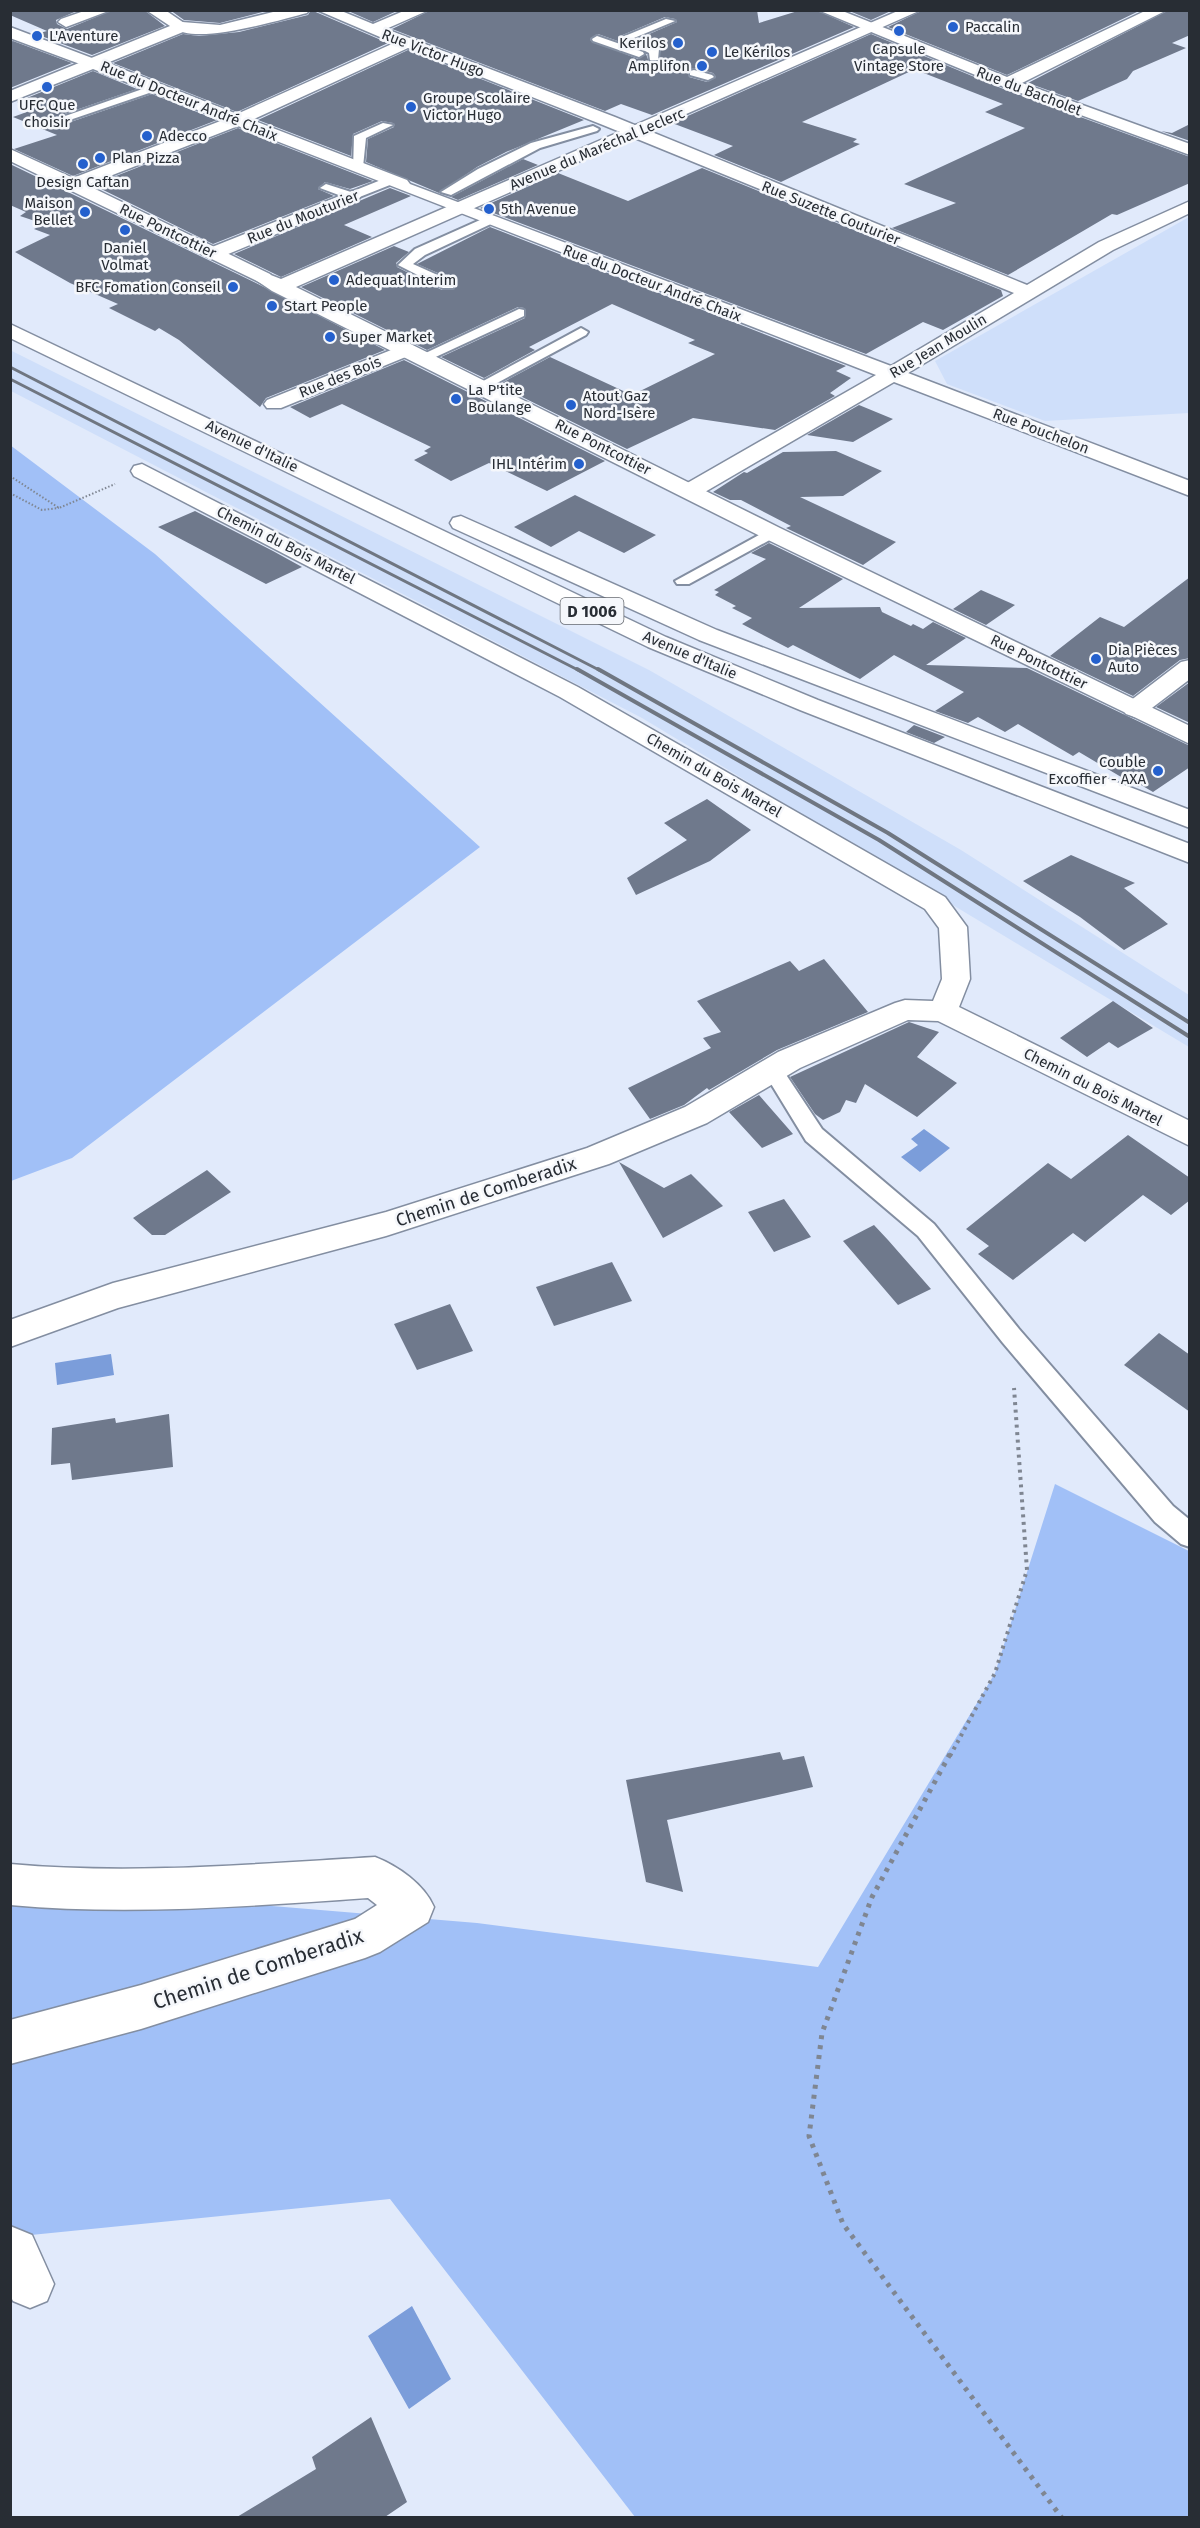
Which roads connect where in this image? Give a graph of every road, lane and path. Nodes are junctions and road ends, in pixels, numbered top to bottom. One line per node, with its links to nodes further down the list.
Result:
1 (104, 10): 15 (street)
2 (153, 10): 12 (street)
3 (302, 10): 12 (street)
4 (324, 10): 14 (street, Rue Victor Hugo)
5 (422, 10): 14 (street)
6 (865, 10): 9 (street)
7 (914, 10): 13 (street, Avenue du Maréchal Leclerc)
8 (1160, 10): 21 (street)
9 (846, 18): 10 (street); 13 (street, Rue du Bacholet)
10 (825, 19)
11 (670, 21): 16 (lane)
12 (182, 27): 18 (street)
13 (870, 30): 21 (street, Rue du Bacholet); 29 (street, Avenue du Maréchal Leclerc)
14 (377, 32): 17 (street, Rue Victor Hugo)
15 (21, 37): 18 (street, Rue du Docteur André Chaix)
16 (597, 39)
17 (408, 44): 25 (street); 26 (street, Rue Victor Hugo)
18 (93, 64): 22 (street, Rue du Docteur André Chaix); 23 (street)
19 (729, 68): 20 (street)
20 (697, 79)
21 (1008, 83): 30 (street, Rue du Bacholet)
22 (154, 88): 25 (street, Rue du Docteur André Chaix); 27 (lane)
23 (10, 97)
24 (627, 112): 26 (street, Avenue du Maréchal Leclerc)
25 (236, 121): 32 (street, Rue du Docteur André Chaix); 33 (street)
26 (609, 121): 29 (street, Rue Victor Hugo); 36 (street, Avenue du Maréchal Leclerc)
27 (54, 122)
28 (387, 125): 32 (lane)
29 (636, 132): 39 (street, Avenue du Maréchal Leclerc); 46 (street, Rue Suzette Couturier)
30 (1190, 150)
31 (14, 156): 33 (street, Rue Pontcottier)
32 (357, 167): 34 (street, Rue du Docteur André Chaix)
33 (73, 184): 43 (street, Rue Pontcottier)
34 (402, 184): 36 (street, Rue du Docteur André Chaix); 37 (lane, Rue du Mouturier)
35 (326, 188): 37 (lane)
36 (441, 195): 39 (street, Rue du Docteur André Chaix); 40 (street, Avenue du Maréchal Leclerc)
37 (352, 196): 43 (street, Rue du Mouturier)
38 (1190, 206): 46 (street, Rue Jean Moulin)
39 (458, 208): 41 (street, Rue du Docteur André Chaix); 44 (street, Avenue du Maréchal Leclerc)
40 (410, 210)
41 (489, 220): 45 (lane); 52 (street, Rue du Docteur André Chaix)
42 (357, 234): 44 (street)
43 (214, 253): 44 (street, Rue Pontcottier)
44 (271, 282): 51 (street, Rue Pontcottier)
45 (448, 285)
46 (1028, 292): 52 (street, Rue Jean Moulin)
47 (10, 307): 66 (street, Avenue d'Italie / D 1006)
48 (519, 313): 51 (lane)
49 (10, 330): 67 (street, Avenue d'Italie / D 1006)
50 (580, 332): 53 (lane)
51 (414, 354): 53 (street, Rue Pontcottier); 54 (street, Rue des Bois)
52 (892, 374): 57 (street, Rue Pouchelon); 58 (street, Rue Jean Moulin)
53 (481, 386): 58 (street, Rue Pontcottier)
54 (274, 404)
55 (142, 471): 60 (path); 68 (street, Chemin du Bois Martel)
56 (10, 476): 60 (path)
57 (1190, 489)
58 (690, 490): 61 (street, Rue Pontcottier)
59 (10, 493): 60 (path)
60 (59, 508)
61 (772, 533): 62 (lane); 64 (street, Rue Pontcottier)
62 (682, 581)
63 (1190, 667): 64 (street)
64 (1135, 709): 65 (street, Rue Pontcottier)
65 (1190, 736)
66 (1190, 820)
67 (1190, 854)
68 (943, 1011): 69 (street, Chemin de Comberadix); 70 (street, Chemin du Bois Martel)
69 (772, 1069): 71 (street, Chemin de Comberadix); 72 (lane)
70 (1190, 1135)
71 (10, 1334)
72 (1011, 1336): 73 (lane); 76 (path)
73 (1190, 1536)
74 (10, 1884): 75 (street, Chemin de Comberadix)
75 (10, 2042)
76 (1062, 2517)

